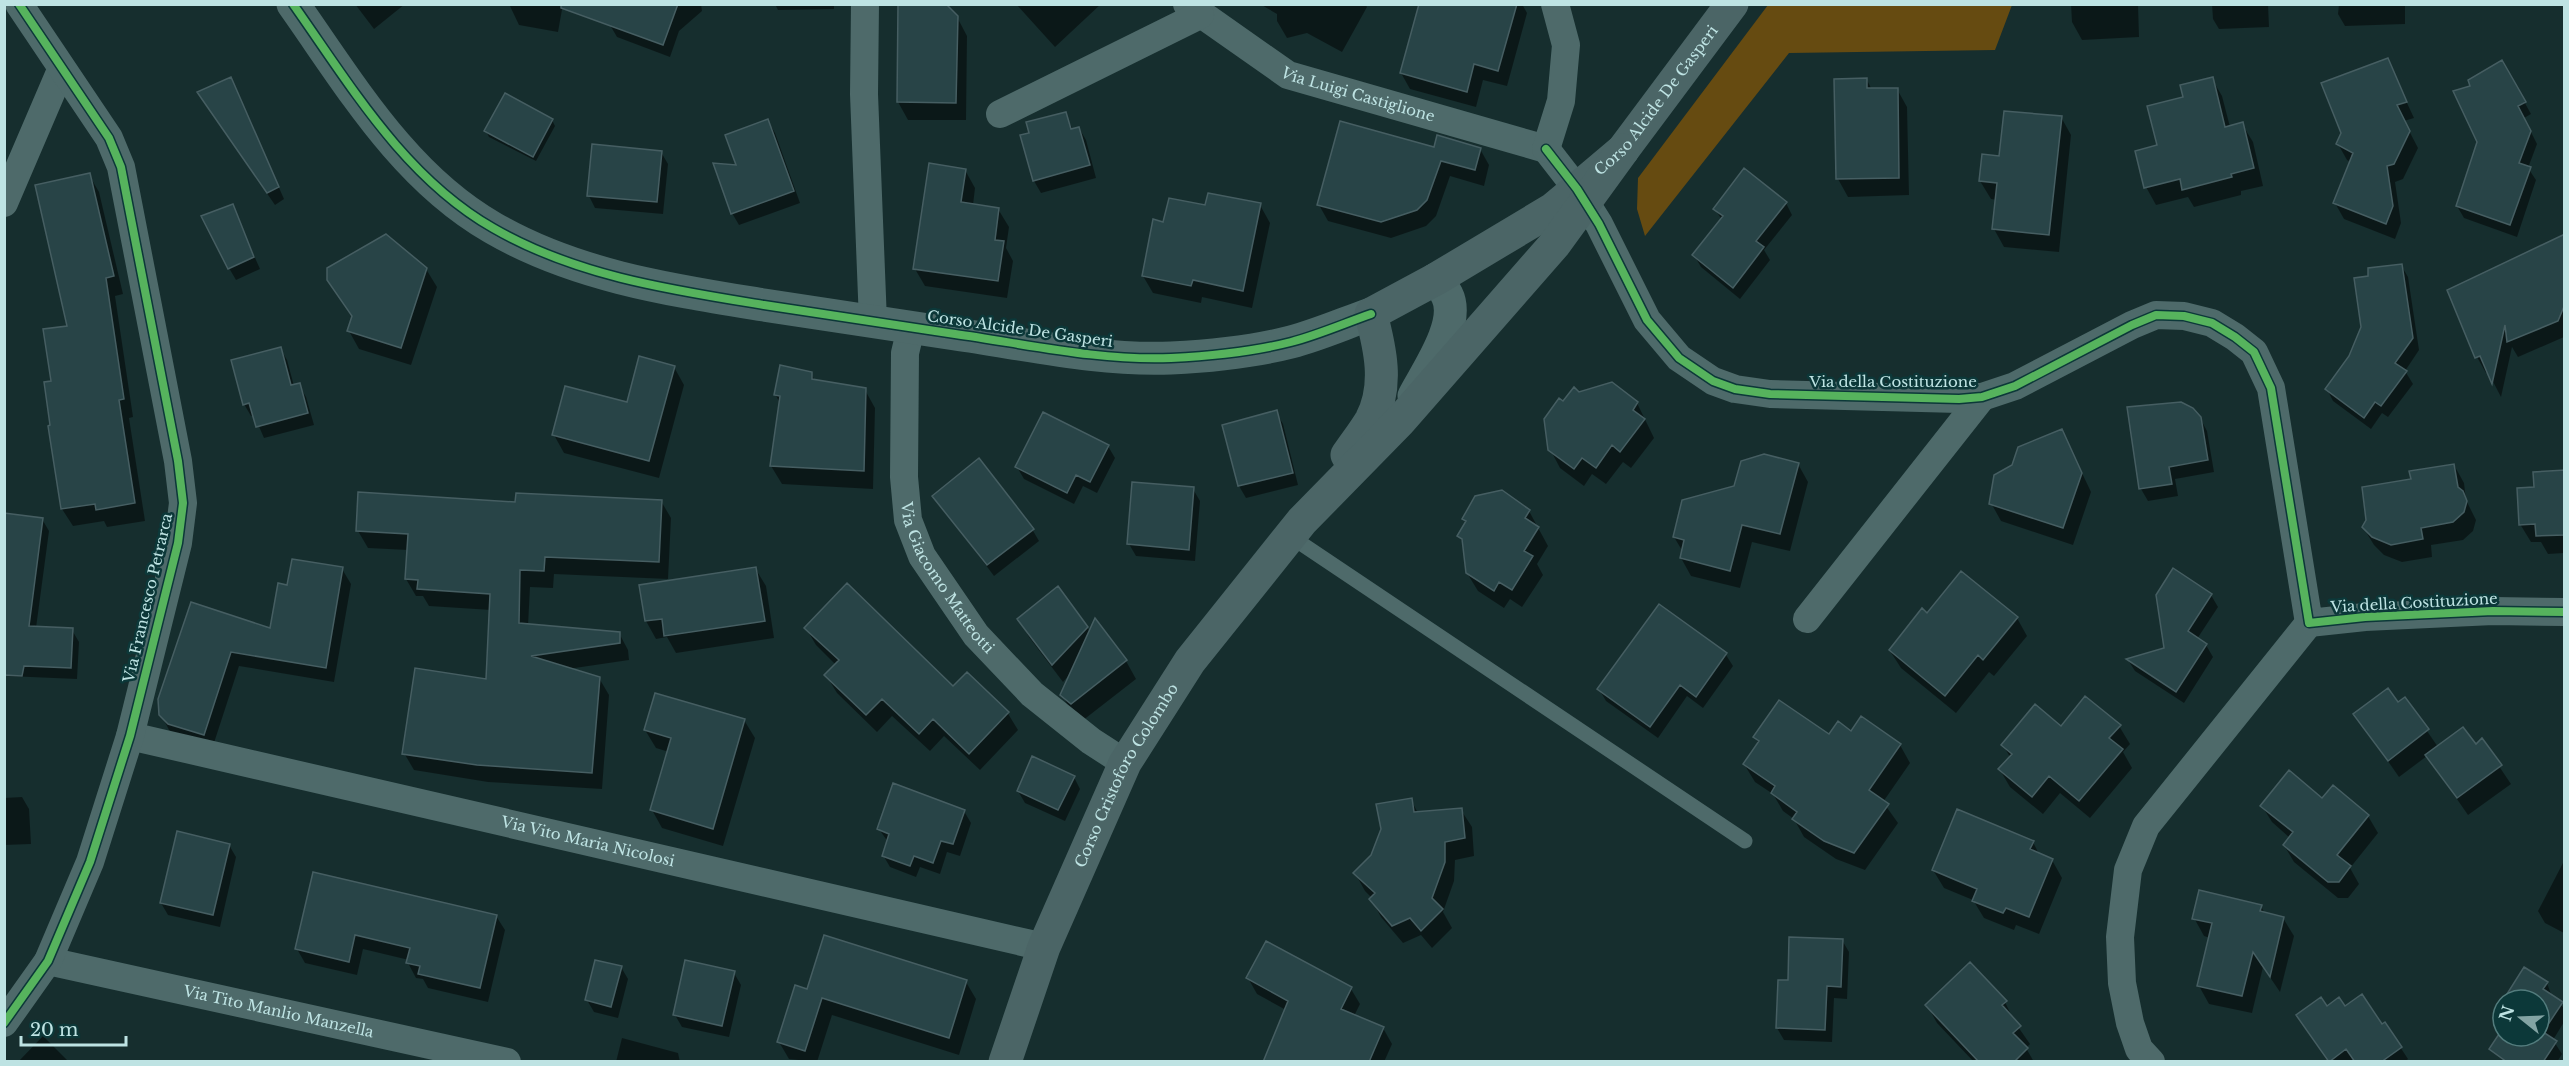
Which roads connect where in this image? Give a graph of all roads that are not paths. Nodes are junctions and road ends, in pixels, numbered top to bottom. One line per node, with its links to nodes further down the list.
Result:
1 (19, 4): 7 (street, Via Francesco Petrarca)
2 (294, 4): 14 (street, Corso Alcide De Gasperi)
3 (865, 4): 14 (street)
4 (1555, 4): 9 (street)
5 (1732, 4): 10 (main road, Corso Alcide De Gasperi)
6 (1194, 10): 8 (street); 9 (street, Via Luigi Castiglione)
7 (61, 69): 11 (street); 22 (street, Via Francesco Petrarca)
8 (1000, 114)
9 (1546, 149): 10 (street, Via della Costituzione)
10 (1581, 197): 12 (main road, Corso Alcide De Gasperi); 16 (street, Via della Costituzione); 17 (main road)
11 (4, 203)
12 (1436, 279): 13 (main road, Corso Alcide De Gasperi); 17 (street)
13 (1371, 314): 15 (street, Corso Alcide De Gasperi); 18 (main road)
14 (873, 322): 15 (street, Corso Alcide De Gasperi)
15 (911, 328): 23 (street, Via Giacomo Matteotti)
16 (1982, 397): 20 (street); 21 (street, Via della Costituzione)
17 (1400, 421): 18 (main road)
18 (1296, 529): 23 (main road, Corso Cristoforo Colombo); 24 (lane)
19 (2565, 612): 21 (street, Via della Costituzione)
20 (1807, 619)
21 (2309, 623): 28 (street)
22 (130, 736): 25 (street, Via Vito Maria Nicolosi); 26 (street, Via Francesco Petrarca)
23 (1125, 763): 25 (main road, Corso Cristoforo Colombo)
24 (1745, 840)
25 (1044, 947): 30 (main road, Corso Cristoforo Colombo)
26 (48, 961): 27 (street, Via Francesco Petrarca); 29 (street, Via Tito Manlio Manzella)
27 (4, 1023)
28 (2139, 1057)
29 (507, 1062)
30 (1005, 1062)

